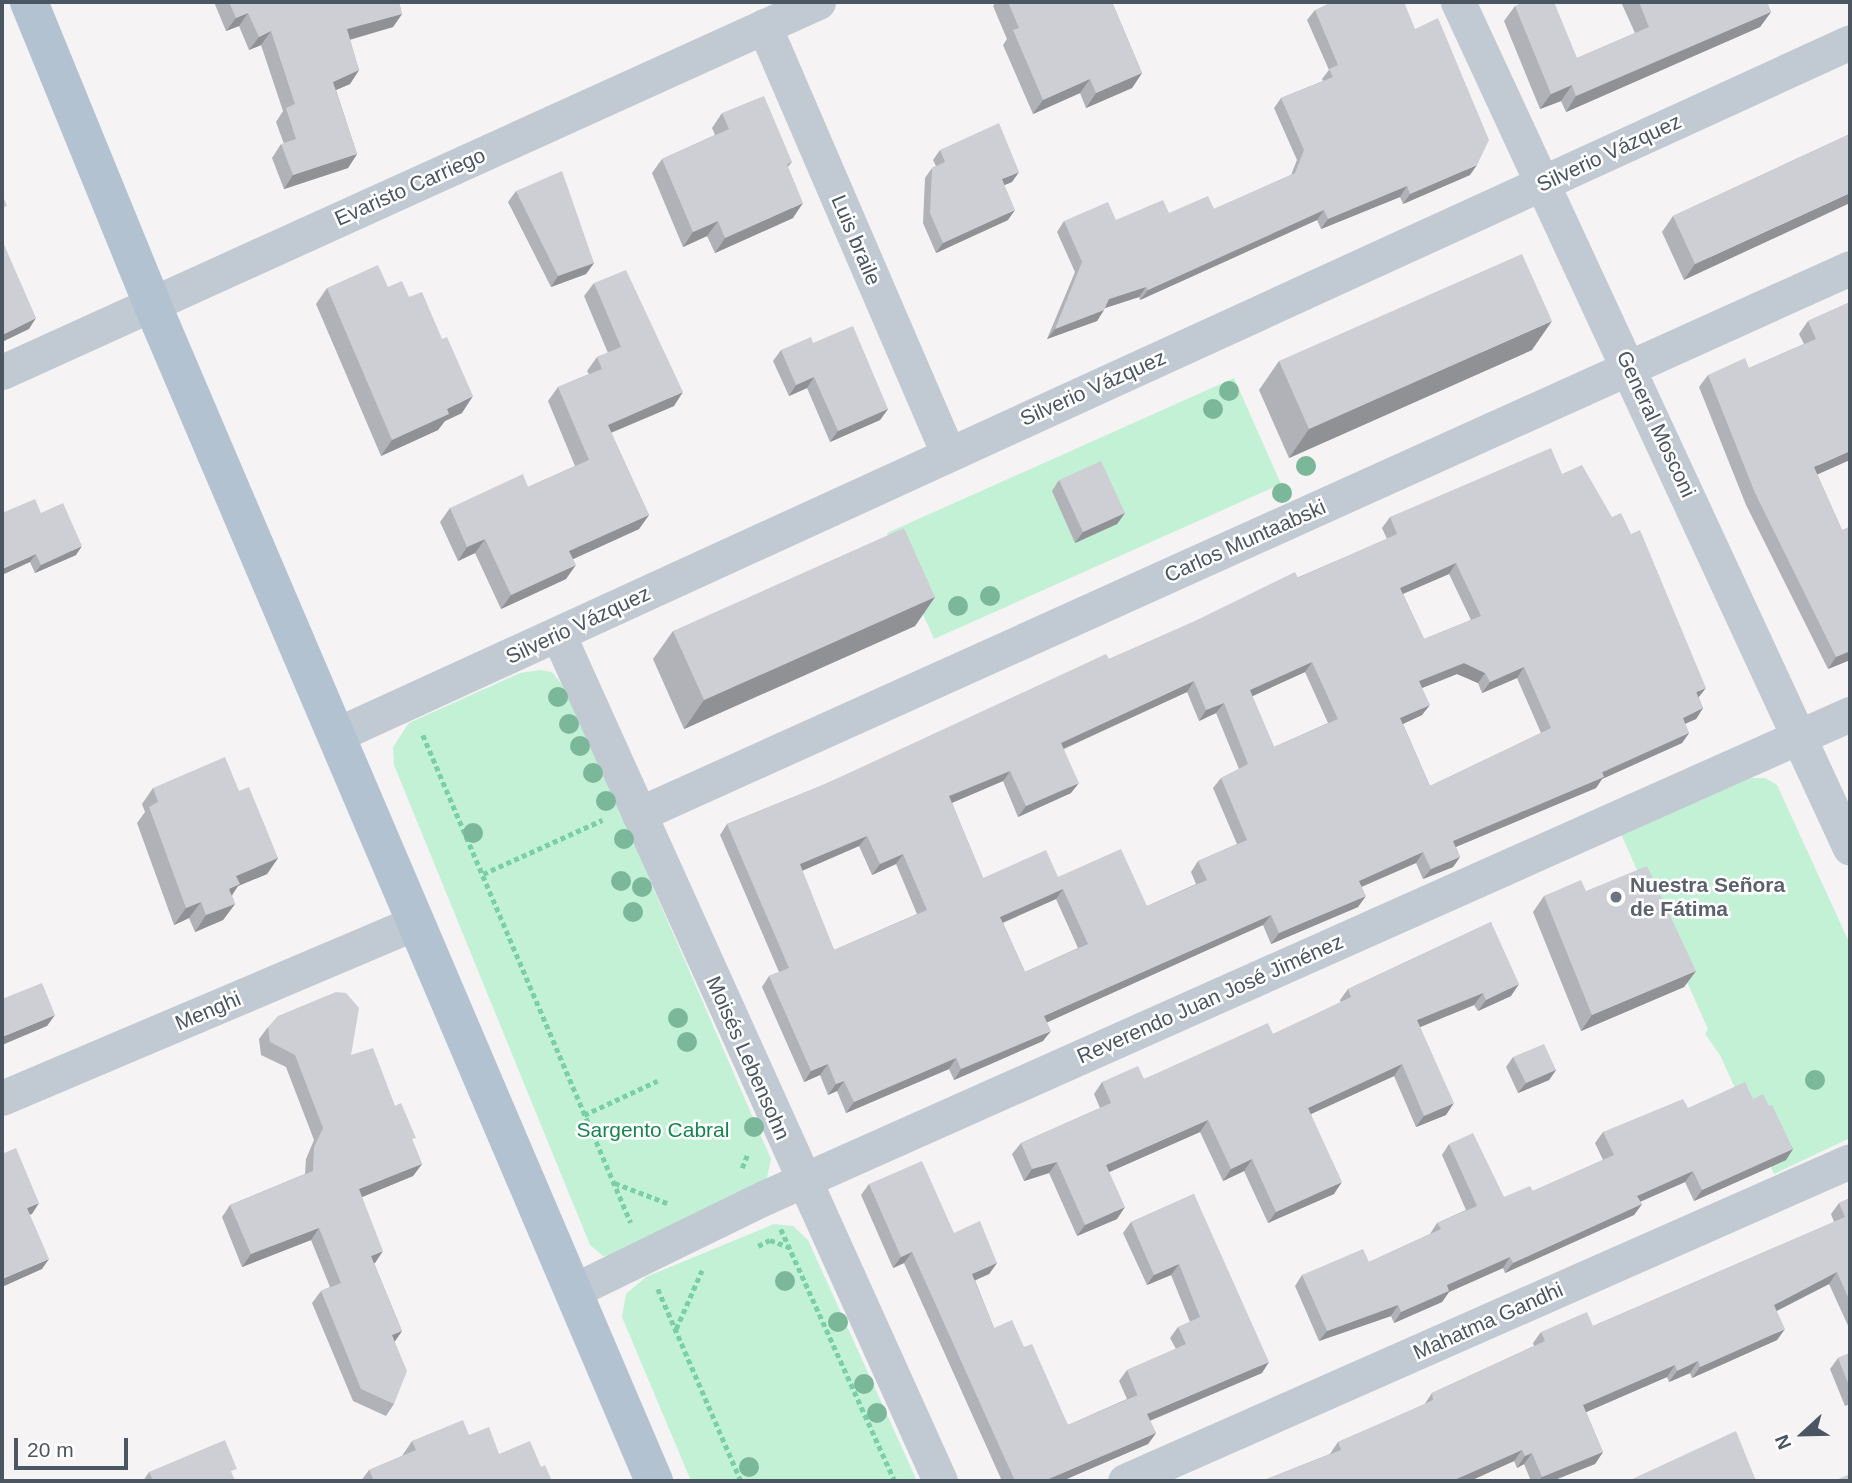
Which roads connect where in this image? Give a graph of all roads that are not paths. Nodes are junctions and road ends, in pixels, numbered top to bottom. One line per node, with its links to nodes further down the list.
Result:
1 (29, 2): 8 (main road)
2 (818, 2): 4 (street, Evaristo Carriego)
3 (1458, 2): 6 (street, General Mosconi)
4 (764, 26): 8 (street, Evaristo Carriego); 11 (street, Luis braile)
5 (1850, 42): 6 (street, Silverio Vázquez)
6 (1541, 184): 9 (street, General Mosconi); 11 (street, Silverio Vázquez)
7 (1850, 268): 9 (street, Carlos Muntaabski)
8 (152, 304): 10 (street, Evaristo Carriego); 14 (main road)
9 (1630, 368): 15 (street, General Mosconi); 16 (street, Carlos Muntaabski)
10 (2, 372)
11 (948, 453): 12 (street, Silverio Vázquez)
12 (558, 634): 14 (street, Silverio Vázquez); 16 (street, Moisés Lebensohn)
13 (1850, 714): 15 (street, Reverendo Juan José Jiménez)
14 (336, 735): 18 (main road)
15 (1801, 737): 17 (street, General Mosconi); 21 (street, Reverendo Juan José Jiménez)
16 (639, 814): 21 (street, Moisés Lebensohn)
17 (1850, 848)
18 (415, 923): 19 (street, Menghi); 22 (main road)
19 (2, 1098)
20 (1850, 1161): 25 (street, Mahatma Gandhi)
21 (803, 1181): 22 (street, Reverendo Juan José Jiménez); 24 (street, Moisés Lebensohn)
22 (573, 1292): 23 (main road)
23 (654, 1481)
24 (940, 1481)
25 (1125, 1481)

